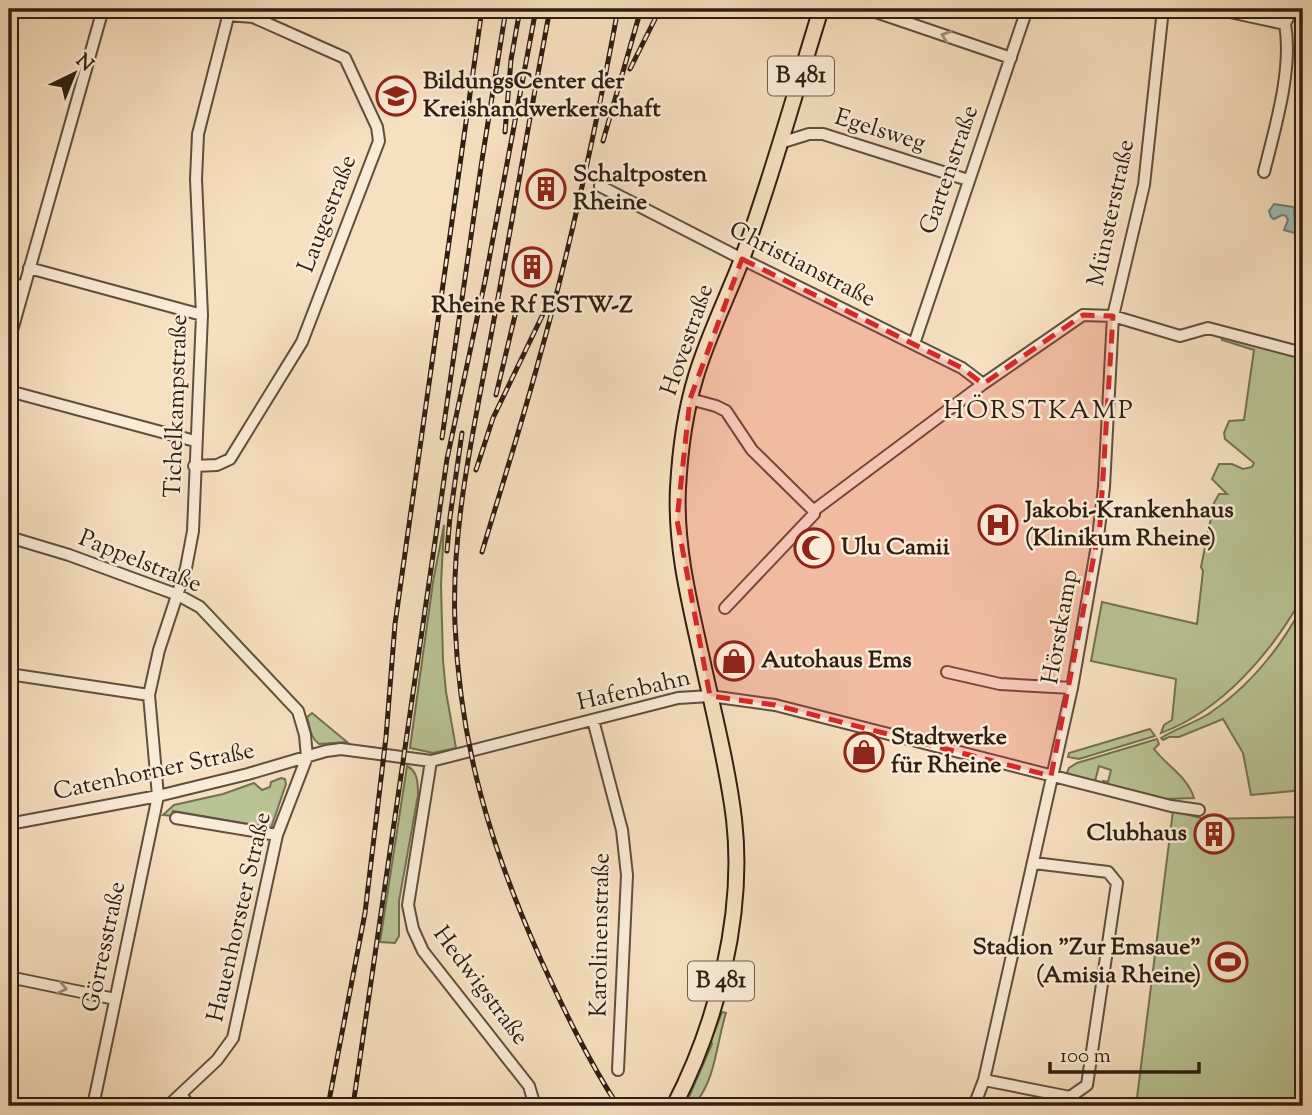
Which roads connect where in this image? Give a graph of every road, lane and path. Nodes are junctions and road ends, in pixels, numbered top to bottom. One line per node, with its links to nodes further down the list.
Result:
1 (103, 9): 17 (street)
2 (211, 9): 9 (street, Laugestraße)
3 (821, 9): 12 (main road, Hovestraße / B 481)
4 (867, 9): 11 (street, one-way to 4)
5 (1027, 9): 11 (street, Gartenstraße)
6 (1163, 9): 21 (street, Münsterstraße)
7 (1216, 9): 10 (street)
8 (1292, 9): 10 (street)
9 (229, 12): 20 (street, Tichelkampstraße); 29 (street, Laugestraße)
10 (1285, 24): 13 (street)
11 (1011, 58): 14 (street, Gartenstraße)
12 (780, 143): 14 (street, Egelsweg); 16 (main road, Hovestraße / B 481)
13 (1264, 172)
14 (968, 180): 23 (street, Gartenstraße)
15 (600, 186): 16 (street, Christianstraße)
16 (741, 259): 23 (street, Christianstraße); 27 (main road, Hovestraße / B 481)
17 (29, 268): 19 (street); 20 (street)
18 (9, 281): 19 (street)
19 (23, 287): 22 (street)
20 (202, 315): 28 (street, Tichelkampstraße)
21 (1113, 316): 24 (street); 25 (street, Münsterstraße); 36 (street, Hörstkamp)
22 (9, 341)
23 (914, 344): 25 (street, Christianstraße)
24 (1303, 353)
25 (983, 384): 30 (street, Münsterstraße)
26 (9, 391): 28 (street)
27 (690, 398): 30 (street); 38 (main road, Hovestraße / B 481)
28 (195, 441): 29 (street, Tichelkampstraße)
29 (194, 466): 32 (street, Tichelkampstraße)
30 (814, 513): 33 (street, Münsterstraße)
31 (9, 537): 32 (street, Pappelstraße)
32 (178, 595): 37 (street, Tichelkampstraße); 40 (street, Pappelstraße)
33 (725, 608)
34 (947, 672): 36 (street)
35 (9, 674): 37 (street)
36 (1072, 688): 42 (street, Hörstkamp)
37 (149, 695): 43 (street, Tichelkampstraße)
38 (710, 696): 39 (street, Hafenbahn); 42 (street, Hafenbahn); 58 (main road, B 481)
39 (593, 720): 41 (street, Hafenbahn); 51 (street, Karolinenstraße)
40 (307, 757): 41 (street, Hafenbahn); 43 (street, Catenhorner Straße); 47 (street, Hauenhorster Straße)
41 (431, 761): 57 (street, Hedwigstraße)
42 (1051, 776): 44 (street); 48 (street, Hörstkamp)
43 (158, 796): 46 (street, Catenhorner Straße); 50 (street, Görresstraße)
44 (1199, 810)
45 (176, 818): 47 (street, Catenhorner Straße)
46 (9, 824)
47 (277, 835): 53 (street, Hauenhorster Straße)
48 (1034, 863): 52 (street, Hörstkamp); 52 (street)
49 (9, 977): 50 (street, one-way to 50)
50 (115, 999): 54 (street, Görresstraße)
51 (618, 1070)
52 (984, 1080): 59 (street, Hörstkamp)
53 (181, 1095): 55 (street, Hauenhorster Straße); 56 (street)
54 (93, 1106)
55 (169, 1106)
56 (190, 1106)
57 (535, 1106)
58 (674, 1106)
59 (974, 1106)

